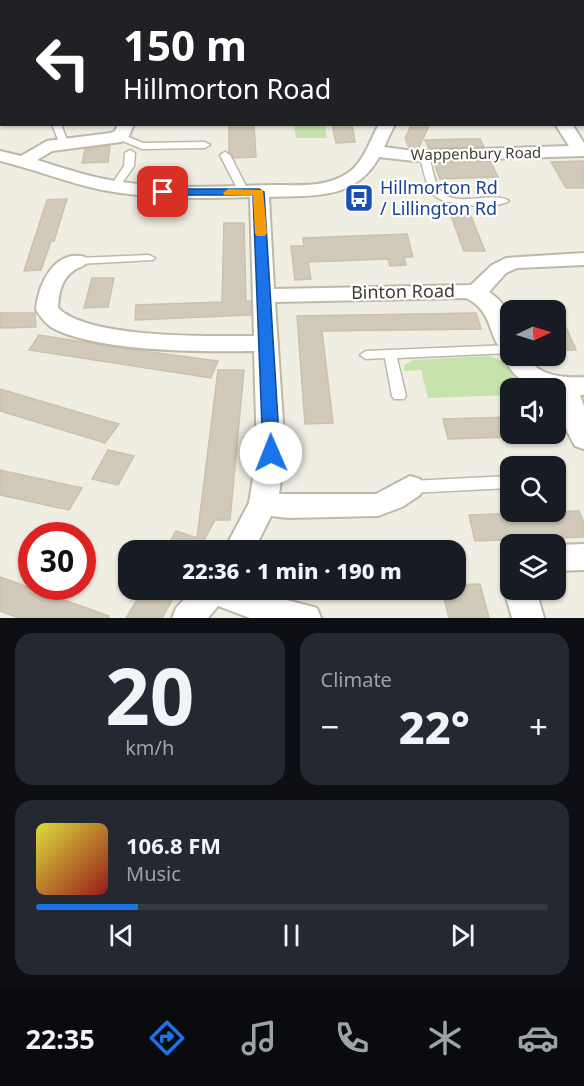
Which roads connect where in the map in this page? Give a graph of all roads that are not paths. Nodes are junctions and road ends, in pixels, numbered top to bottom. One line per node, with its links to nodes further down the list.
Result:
1 (57, 126): 5 (lane)
2 (386, 126): 8 (street)
3 (564, 126): 7 (street, Wappenbury Road)
4 (122, 130): 5 (street); 6 (lane)
5 (63, 143): 13 (street)
6 (205, 145)
7 (582, 151): 12 (street, Wappenbury Road)
8 (372, 152): 12 (street, Wappenbury Road); 15 (street)
9 (130, 153): 14 (lane)
10 (225, 155): 15 (lane)
11 (0, 156): 13 (street)
12 (424, 156): 16 (lane)
13 (23, 162): 14 (street)
14 (115, 187): 15 (street)
15 (251, 192): 21 (street)
16 (504, 201)
17 (149, 258): 19 (lane)
18 (584, 259): 20 (street)
19 (78, 261): 23 (street)
20 (475, 293): 21 (street, Binton Road); 22 (street, Binton Road)
21 (265, 296): 23 (street)
22 (500, 318)
23 (267, 343): 33 (street)
24 (500, 348): 25 (lane)
25 (390, 354): 26 (lane); 29 (lane)
26 (366, 355)
27 (520, 366): 28 (street)
28 (574, 387): 30 (street)
29 (399, 396)
30 (584, 439)
31 (500, 482): 32 (lane)
32 (410, 487): 33 (street)
33 (263, 503): 34 (street)
34 (244, 540)
35 (584, 557): 36 (street)
36 (566, 558)
37 (203, 600): 40 (street)
38 (237, 600): 41 (street)
39 (523, 600): 42 (street)
40 (188, 618)
41 (305, 618)
42 (528, 618)

